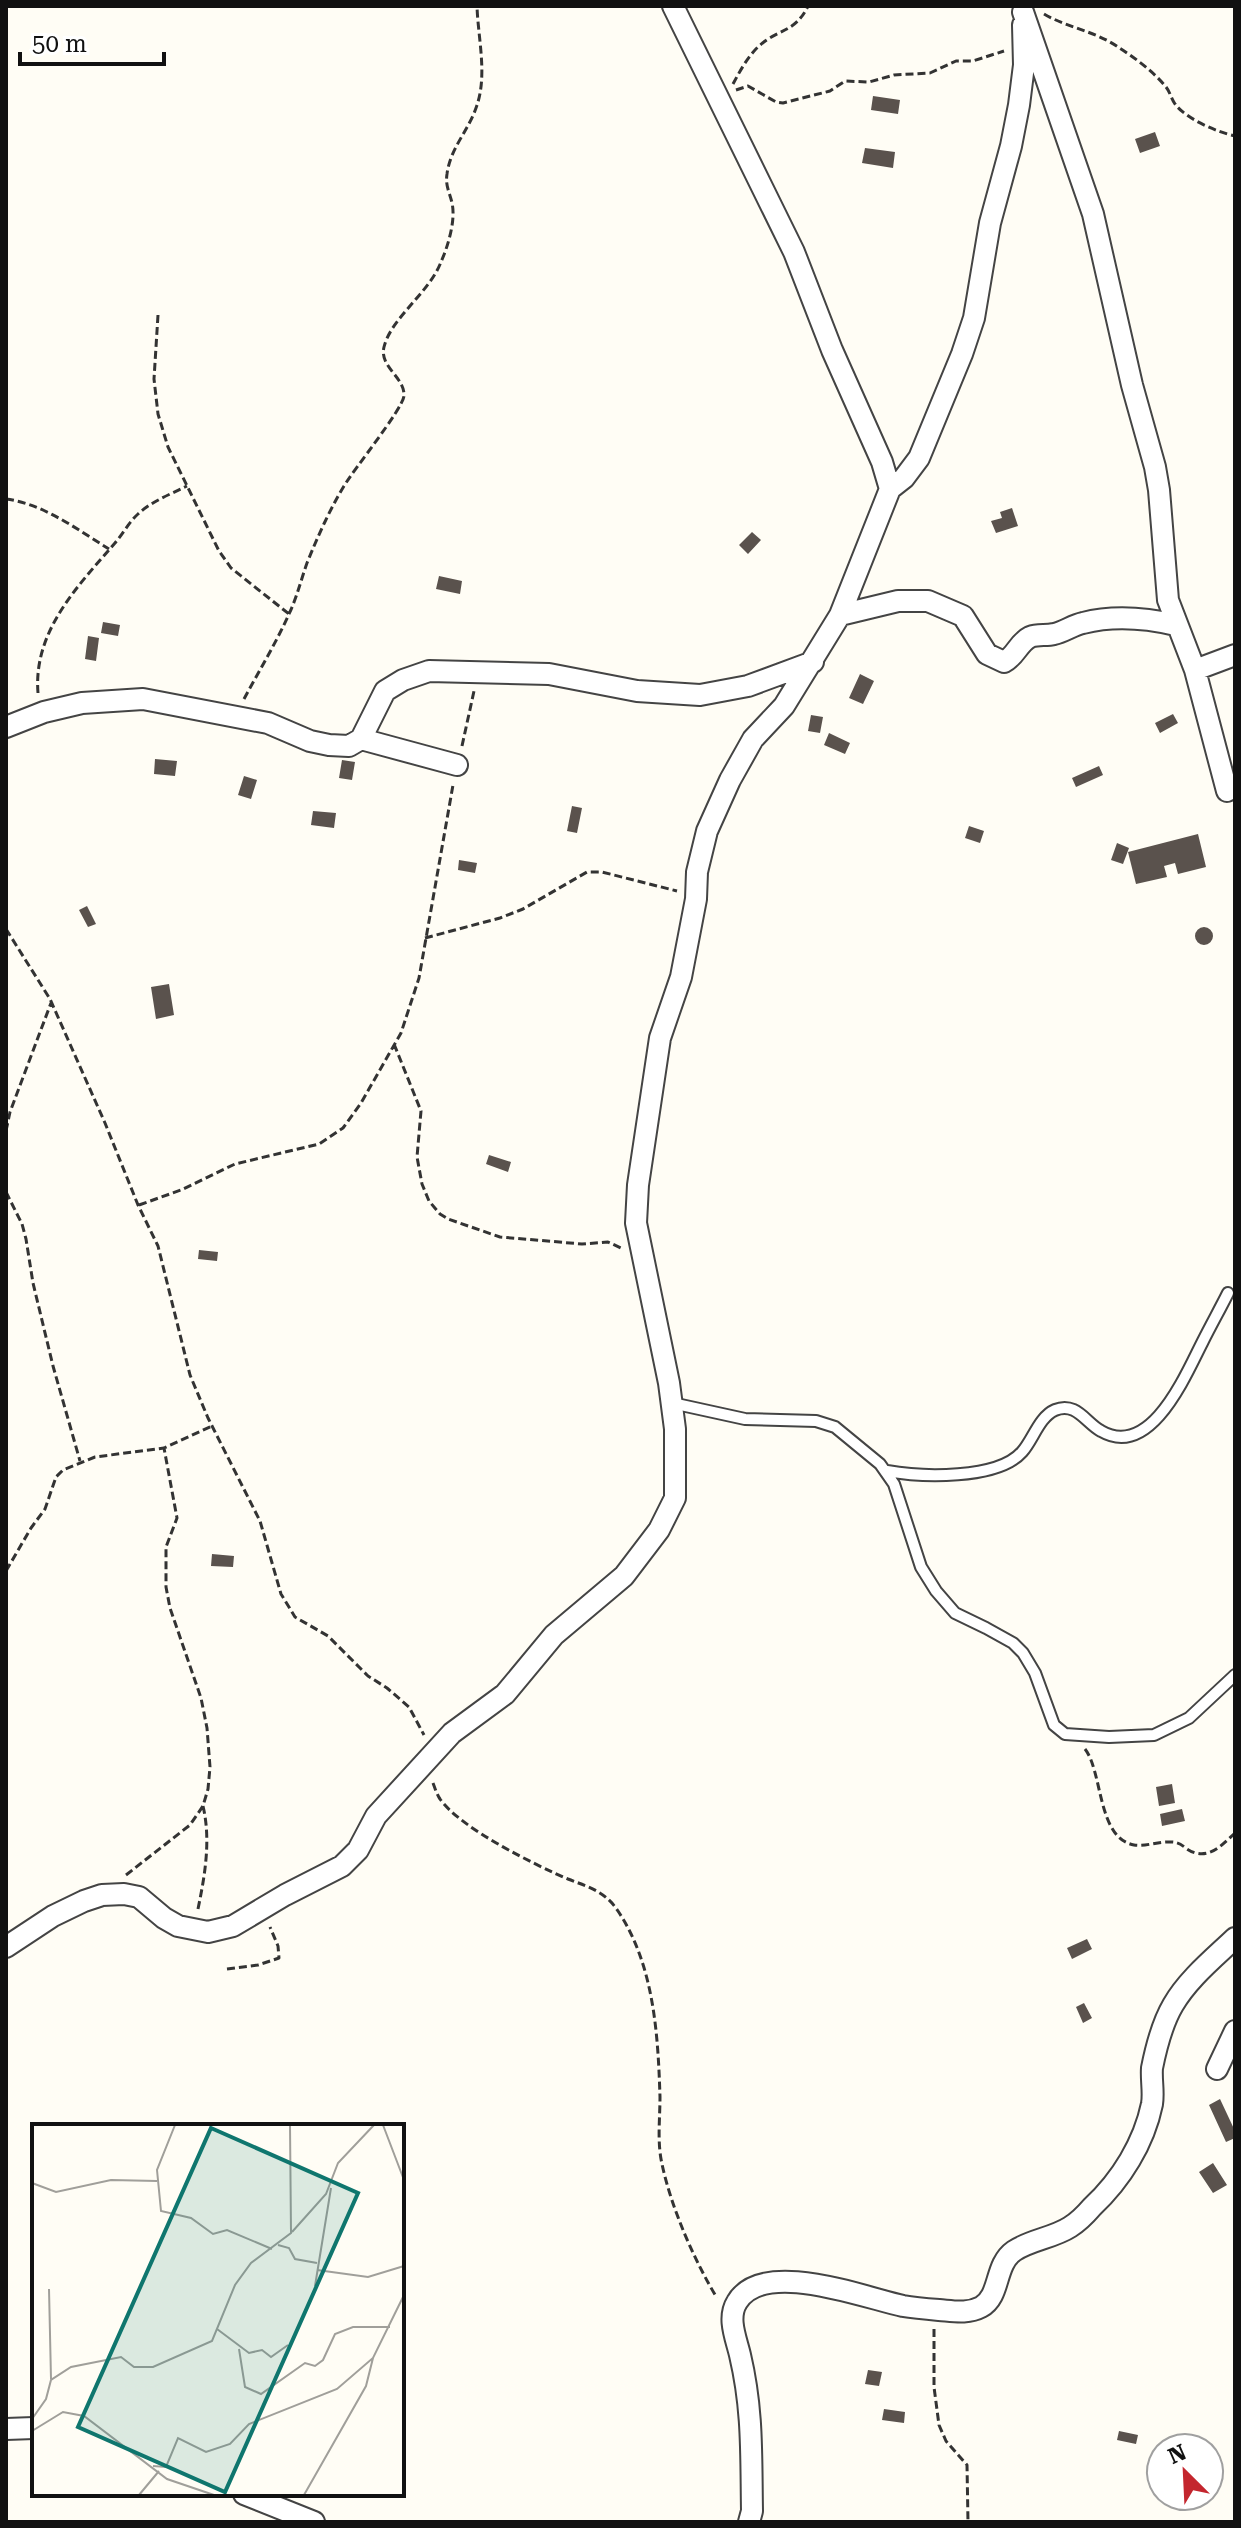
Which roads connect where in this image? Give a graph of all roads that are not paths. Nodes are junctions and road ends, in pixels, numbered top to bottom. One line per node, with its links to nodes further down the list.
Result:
1 (673, 6): 3 (street)
2 (1029, 10): 3 (street); 5 (street)
3 (890, 489): 4 (street)
4 (840, 615): 5 (street); 7 (street)
5 (1176, 625): 8 (street)
6 (1235, 655): 8 (street)
7 (813, 662): 10 (street); 14 (street)
8 (1195, 670): 12 (street)
9 (6, 727): 10 (street)
10 (361, 739): 11 (street)
11 (457, 765)
12 (1227, 791)
13 (1228, 1293): 15 (lane)
14 (672, 1403): 15 (lane); 18 (street)
15 (887, 1471): 16 (lane)
16 (1235, 1675)
17 (1235, 1938): 25 (street)
18 (6, 1947)
19 (1235, 2031): 20 (street)
20 (1217, 2069)
21 (32, 2428): 22 (street)
22 (6, 2429)
23 (249, 2496): 24 (street)
24 (314, 2522)
25 (749, 2522)

